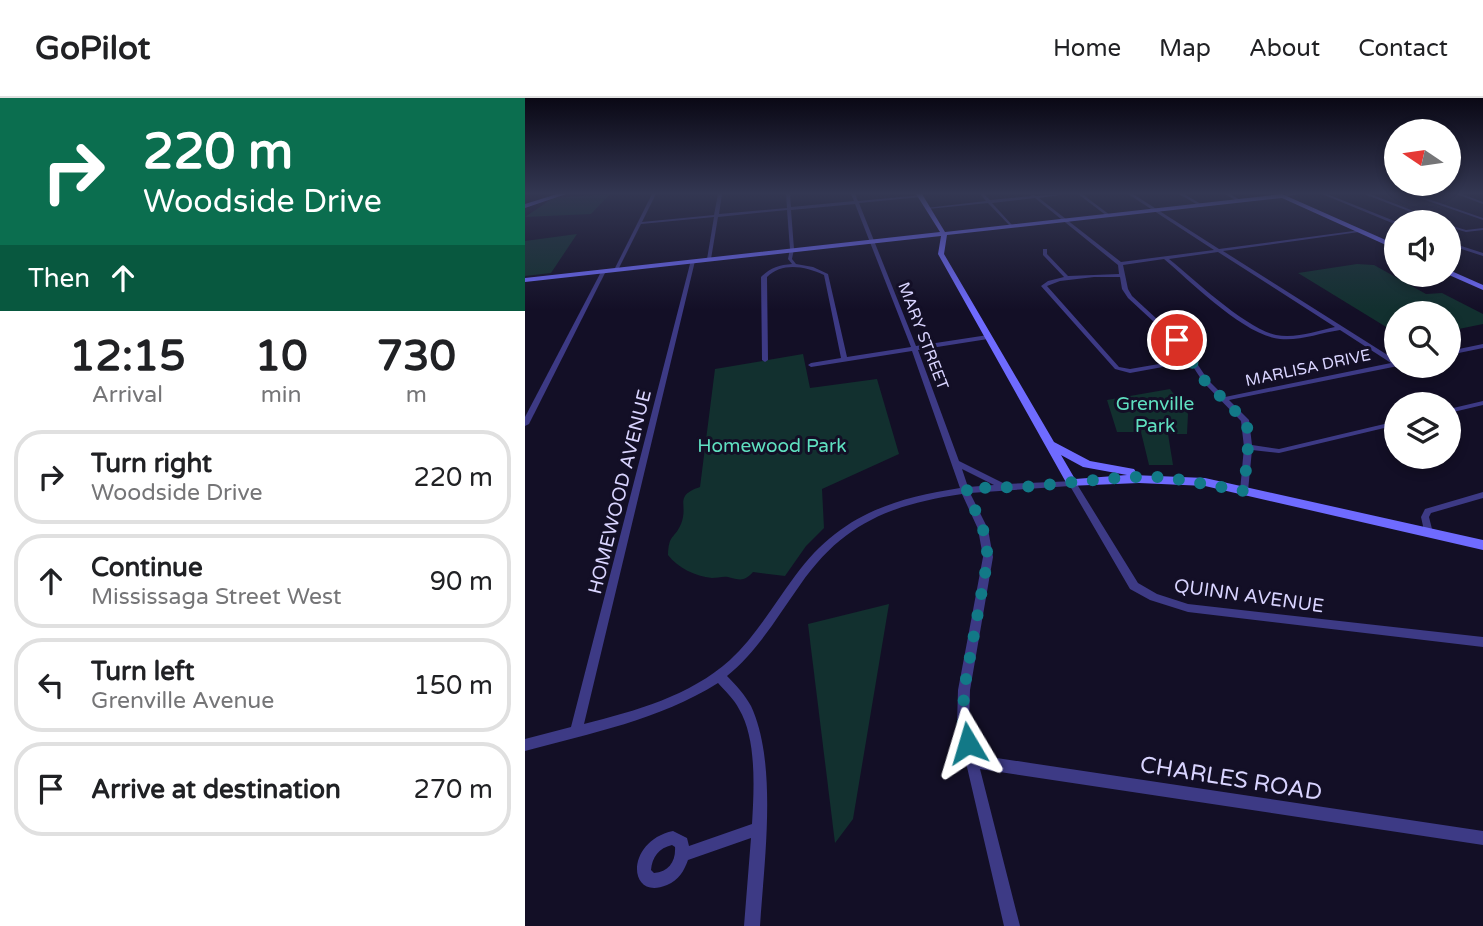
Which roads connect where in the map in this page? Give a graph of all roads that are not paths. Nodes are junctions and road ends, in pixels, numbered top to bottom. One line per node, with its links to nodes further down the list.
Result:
1 (635, 233): 23 (street)
2 (714, 233): 19 (street)
3 (790, 233): 14 (street)
4 (868, 233): 11 (street, MARY STREET)
5 (955, 233): 10 (street)
6 (1079, 233): 22 (street)
7 (1192, 233): 16 (street)
8 (1347, 233): 16 (street)
9 (1363, 233): 12 (street)
10 (944, 234): 11 (street); 31 (street)
11 (871, 241): 14 (street); 33 (street, MARY STREET)
12 (1384, 242)
13 (1461, 247): 17 (street)
14 (791, 250): 19 (street); 21 (street)
15 (1045, 250): 27 (street)
16 (1221, 250): 18 (street); 30 (street)
17 (1483, 255)
18 (1164, 257): 22 (street); 30 (street)
19 (709, 260): 20 (street)
20 (693, 261): 23 (street); 59 (street, HOMEWOOD AVENUE)
21 (794, 264): 36 (street); 37 (street)
22 (1120, 264): 25 (street)
23 (616, 270): 24 (street)
24 (604, 271): 28 (street); 44 (street)
25 (1123, 275): 27 (street); 38 (street)
26 (1461, 278): 29 (street)
27 (1068, 279): 38 (street)
28 (525, 280)
29 (1483, 288)
30 (1341, 328): 35 (street)
31 (988, 337): 33 (street); 46 (street)
32 (1483, 346): 34 (street)
33 (914, 348): 36 (street); 48 (street, MARY STREET)
34 (1461, 351)
35 (1384, 356)
36 (844, 359): 39 (street)
37 (765, 360)
38 (1192, 360): 41 (street)
39 (811, 365)
40 (1384, 367): 41 (street, MARLISA DRIVE)
41 (1225, 399): 47 (street)
42 (1483, 402): 43 (street)
43 (1461, 408)
44 (525, 424)
45 (1384, 426): 47 (street)
46 (1049, 443): 49 (street); 50 (street)
47 (1248, 447): 53 (street)
48 (956, 463): 51 (street); 52 (street, MARY STREET)
49 (1158, 477): 50 (street); 53 (street)
50 (1072, 483): 51 (street); 57 (street, QUINN AVENUE)
51 (1004, 486): 52 (street)
52 (966, 488): 58 (street); 61 (street, MARY STREET)
53 (1244, 491): 55 (street)
54 (1483, 495): 55 (street)
55 (1428, 533): 56 (street)
56 (1483, 545)
57 (1483, 642)
58 (719, 676): 59 (street); 62 (street)
59 (576, 731): 60 (street)
60 (525, 745)
61 (972, 761): 63 (street, CHARLES ROAD); 66 (street, MARY STREET)
62 (757, 829): 64 (street); 65 (street)
63 (1483, 838)
64 (683, 855)
65 (753, 926)
66 (1012, 926)

